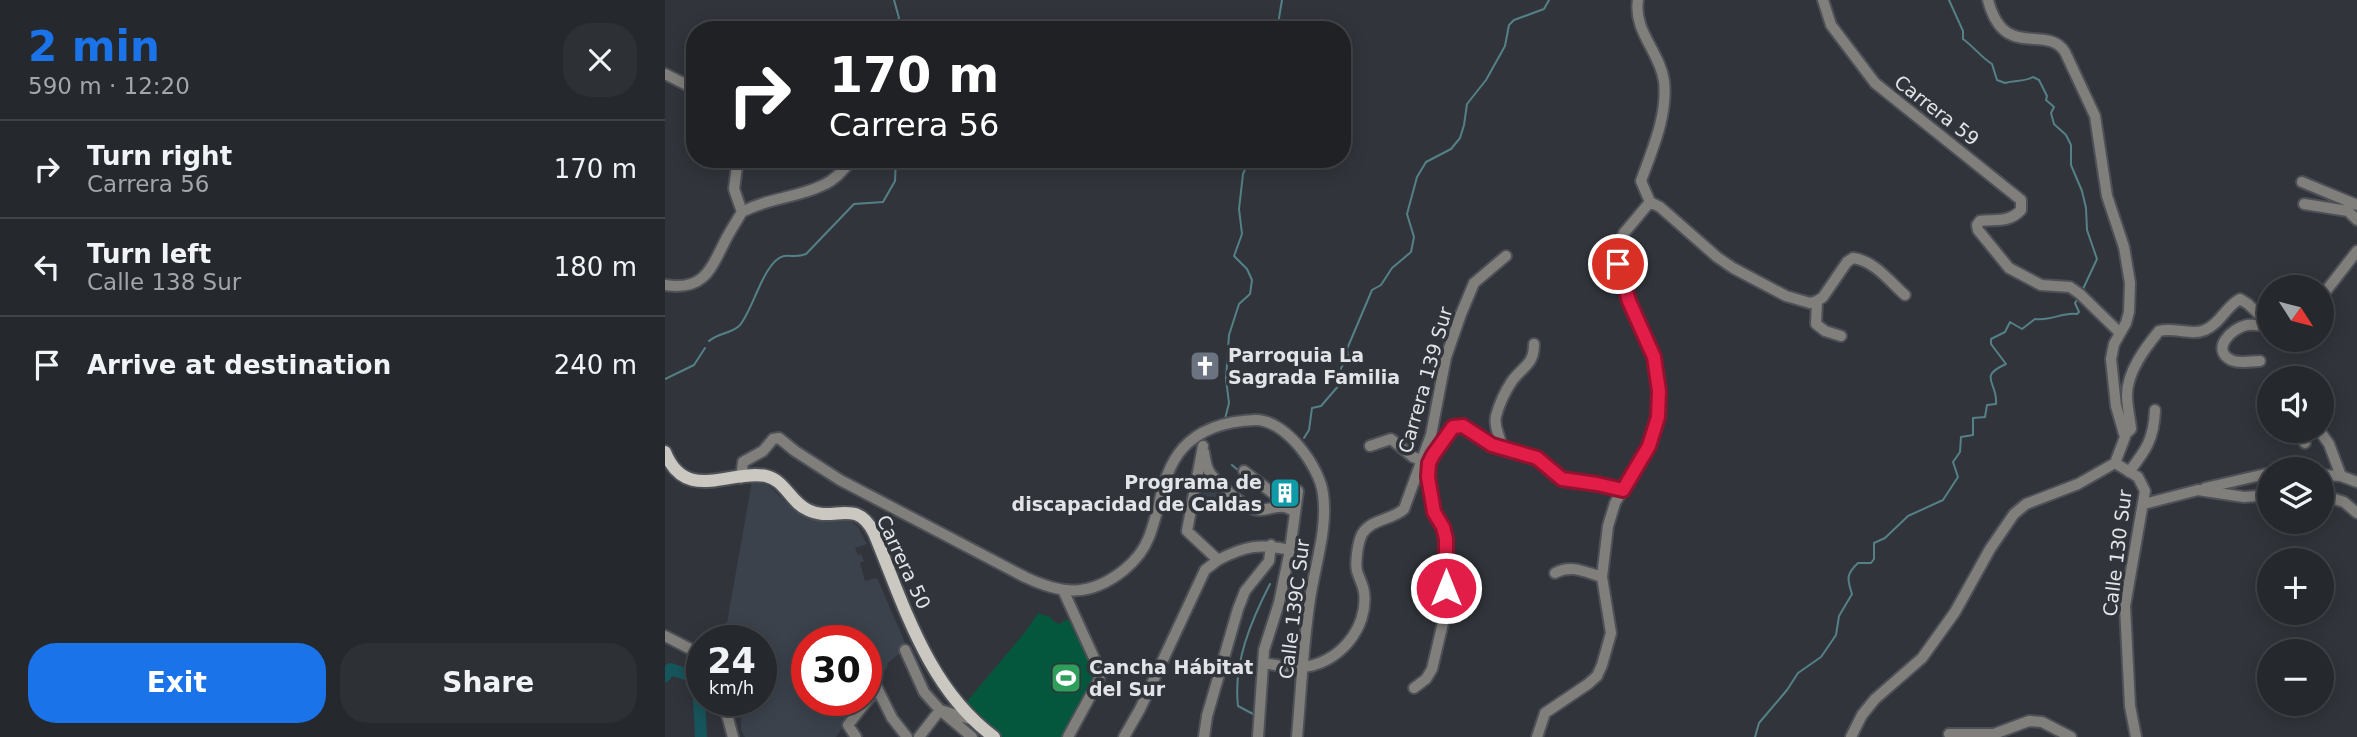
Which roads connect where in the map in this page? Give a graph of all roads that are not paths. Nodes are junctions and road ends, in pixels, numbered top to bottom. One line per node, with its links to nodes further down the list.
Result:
1 (1638, 0): 9 (street)
2 (1823, 0): 22 (street, Carrera 59)
3 (1988, 0): 22 (street)
4 (665, 74): 5 (street)
5 (686, 84)
6 (737, 168): 12 (street)
7 (846, 168): 12 (street)
8 (2302, 182): 11 (street)
9 (1650, 202): 19 (street); 43 (street)
10 (2304, 204): 13 (street)
11 (2357, 205)
12 (742, 212): 17 (street)
13 (2357, 220)
14 (2357, 251): 16 (street)
15 (1506, 256): 34 (street, Carrera 139 Sur)
16 (2335, 279)
17 (665, 285)
18 (1905, 295): 19 (street)
19 (1817, 301): 23 (street)
20 (2257, 312): 27 (street, Calle 130 Sur)
21 (2257, 325): 25 (street)
22 (2120, 333): 27 (street)
23 (1841, 336)
24 (1534, 344): 32 (street)
25 (2260, 361)
26 (2155, 410): 37 (street)
27 (2123, 431): 35 (street, Calle 130 Sur)
28 (1202, 433): 30 (street); 57 (street); 62 (street, Calle 139C Sur)
29 (2328, 443): 40 (street)
30 (1203, 446): 49 (street); 54 (street)
31 (1370, 446): 34 (street)
32 (1501, 447): 34 (street); 43 (street)
33 (665, 452): 41 (main road, Carrera 50)
34 (1425, 461): 62 (street, Carrera 139 Sur); 63 (street)
35 (2115, 463): 37 (street, Calle 130 Sur); 80 (street)
36 (1244, 471): 49 (street)
37 (2129, 472): 48 (street, Calle 130 Sur)
38 (2257, 475): 44 (street)
39 (2334, 476): 40 (street)
40 (2341, 476): 42 (street)
41 (741, 478): 57 (street); 66 (main road, Carrera 50)
42 (2357, 482)
43 (1623, 490): 56 (street)
44 (2198, 490): 46 (street); 48 (street)
45 (1298, 491): 50 (street)
46 (2257, 496)
47 (2334, 499): 51 (street)
48 (2144, 504): 82 (street, Calle 130 Sur)
49 (1279, 506): 50 (street)
50 (1295, 513): 53 (street)
51 (2357, 513)
52 (1271, 545): 53 (street); 54 (street); 68 (street)
53 (1290, 550): 61 (street)
54 (1218, 559): 76 (street)
55 (1555, 573): 56 (street)
56 (1602, 577): 79 (street)
57 (1063, 590): 75 (street)
58 (665, 636): 59 (street)
59 (686, 647)
60 (905, 650): 64 (street)
61 (1263, 663): 62 (street); 77 (street)
62 (1303, 667): 78 (street, Calle 139C Sur)
63 (1414, 688)
64 (940, 710): 66 (street); 72 (street); 73 (street)
65 (727, 716): 69 (street)
66 (973, 720): 74 (main road, Carrera 50)
67 (1949, 734): 81 (street)
68 (1206, 736)
69 (733, 737)
70 (856, 737): 71 (street)
71 (907, 737)
72 (919, 737)
73 (972, 737)
74 (994, 737)
75 (1068, 737)
76 (1124, 737)
77 (1258, 737)
78 (1297, 737)
79 (1537, 737)
80 (1851, 737)
81 (2071, 737)
82 (2136, 737)

